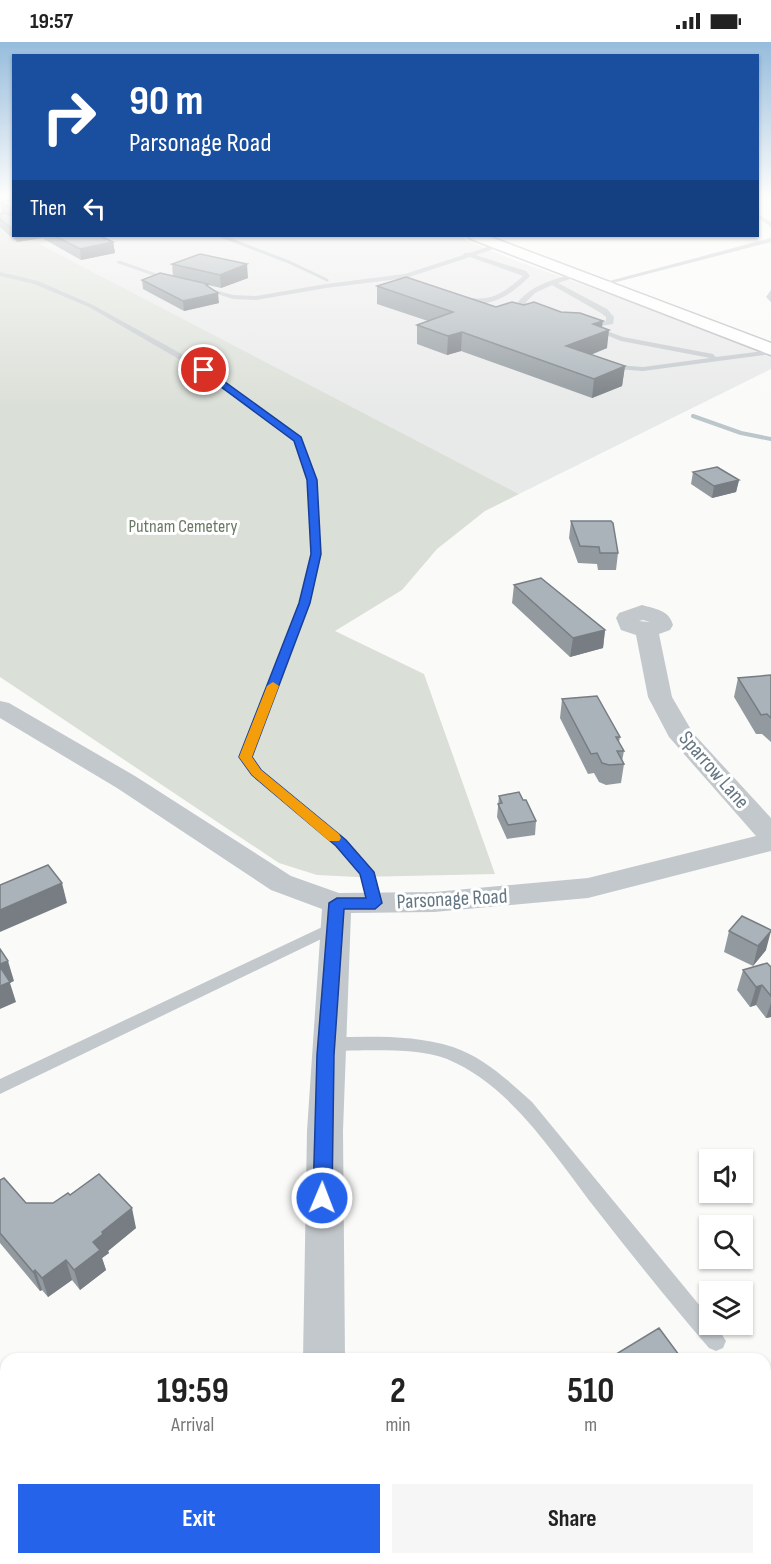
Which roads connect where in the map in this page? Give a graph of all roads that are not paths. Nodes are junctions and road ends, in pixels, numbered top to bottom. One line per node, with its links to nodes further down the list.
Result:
1 (136, 268): 9 (lane)
2 (429, 268): 8 (lane)
3 (510, 268): 15 (lane)
4 (559, 268): 7 (main road)
5 (663, 268): 12 (lane)
6 (0, 274): 27 (lane)
7 (577, 275): 11 (lane); 12 (main road)
8 (406, 276): 10 (lane); 13 (lane)
9 (176, 282)
10 (413, 282)
11 (553, 283): 17 (lane); 19 (lane)
12 (601, 284): 20 (main road)
13 (187, 285)
14 (771, 292): 16 (lane)
15 (450, 295)
16 (771, 300)
17 (545, 320)
18 (576, 327): 19 (lane)
19 (590, 327): 21 (lane)
20 (771, 351): 21 (lane)
21 (726, 358): 22 (lane)
22 (602, 365)
23 (647, 631): 25 (street, Sparrow Lane)
24 (0, 708): 28 (street, Parsonage Road)
25 (771, 836)
26 (771, 842): 27 (street, Parsonage Road)
27 (375, 903): 28 (street, Parsonage Road)
28 (336, 915): 29 (street); 30 (lane)
29 (326, 1044): 31 (lane); 32 (street)
30 (0, 1087)
31 (716, 1341)
32 (324, 1353)

